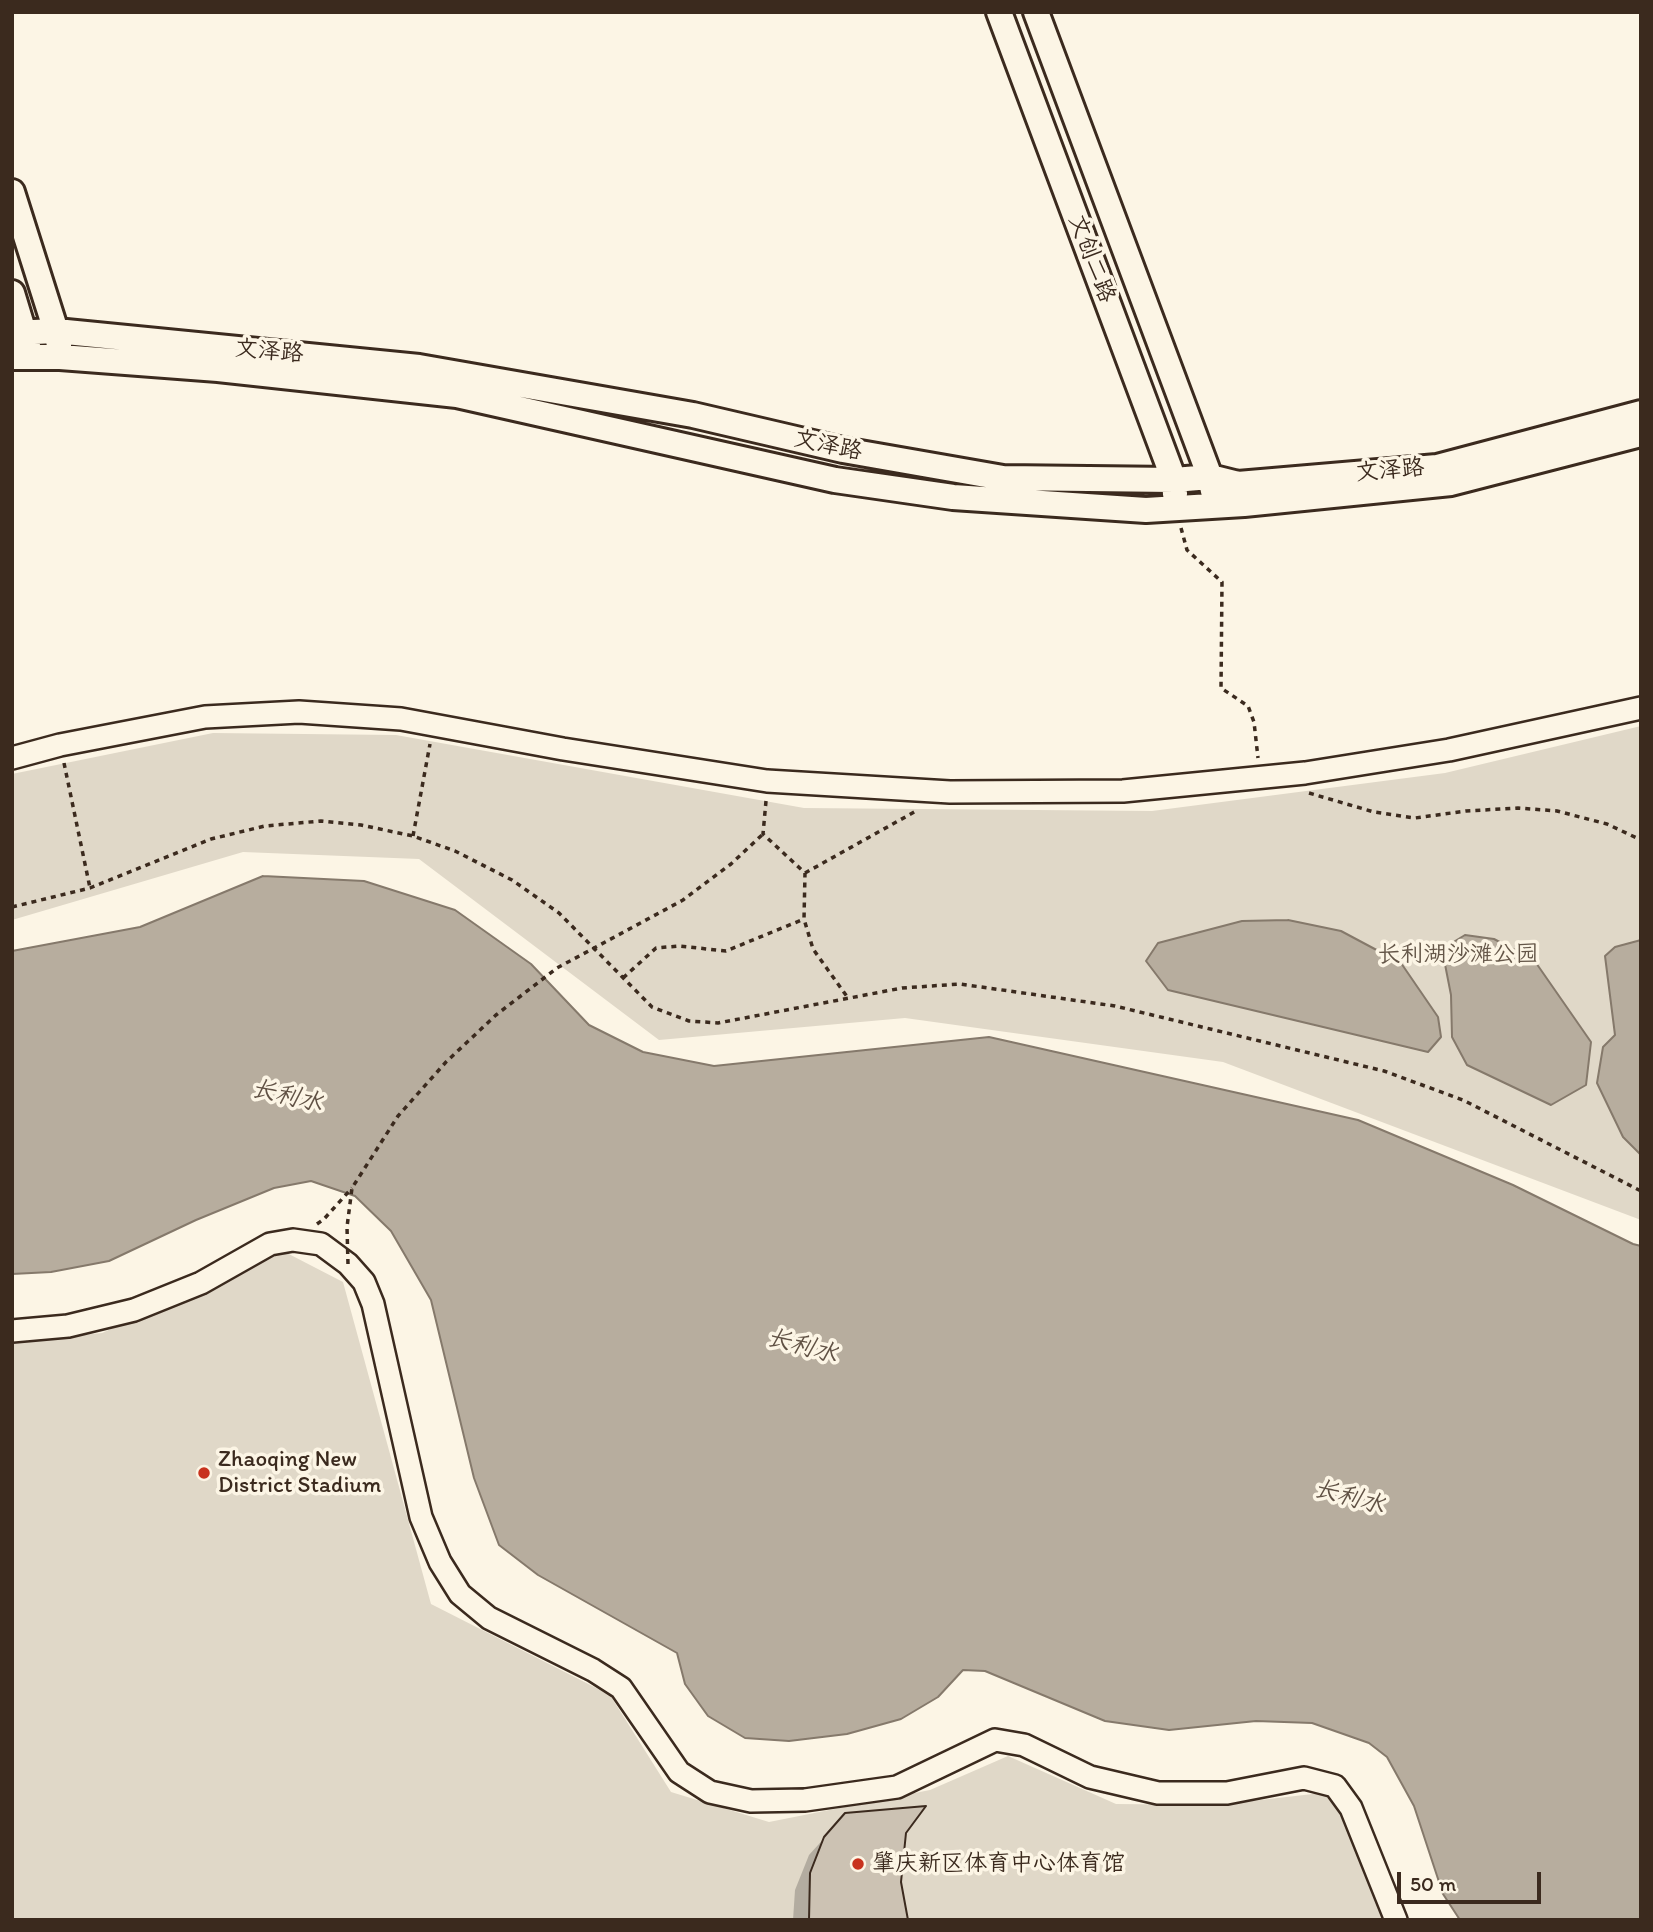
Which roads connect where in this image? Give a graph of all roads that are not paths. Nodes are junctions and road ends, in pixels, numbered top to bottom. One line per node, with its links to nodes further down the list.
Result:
1 (999, 12): 12 (street, 文创二路)
2 (1036, 12): 11 (street, 文创二路)
3 (12, 192): 5 (street)
4 (12, 293): 6 (street)
5 (56, 331): 6 (street, 文泽路); 7 (street); 12 (street, 文泽路)
6 (18, 333): 8 (street)
7 (60, 356): 8 (street, 文泽路); 14 (street, 文泽路)
8 (22, 357)
9 (1641, 413): 11 (street, 文泽路)
10 (1641, 434): 13 (street, 文泽路)
11 (1210, 477): 12 (street, 文泽路); 13 (street, 文创二路)
12 (1174, 480): 14 (street, 文创二路)
13 (1216, 505): 14 (street, 文泽路)
14 (1176, 507)
15 (1641, 708): 16 (street)
16 (12, 758)
17 (12, 1331): 18 (street)
18 (1396, 1920)

